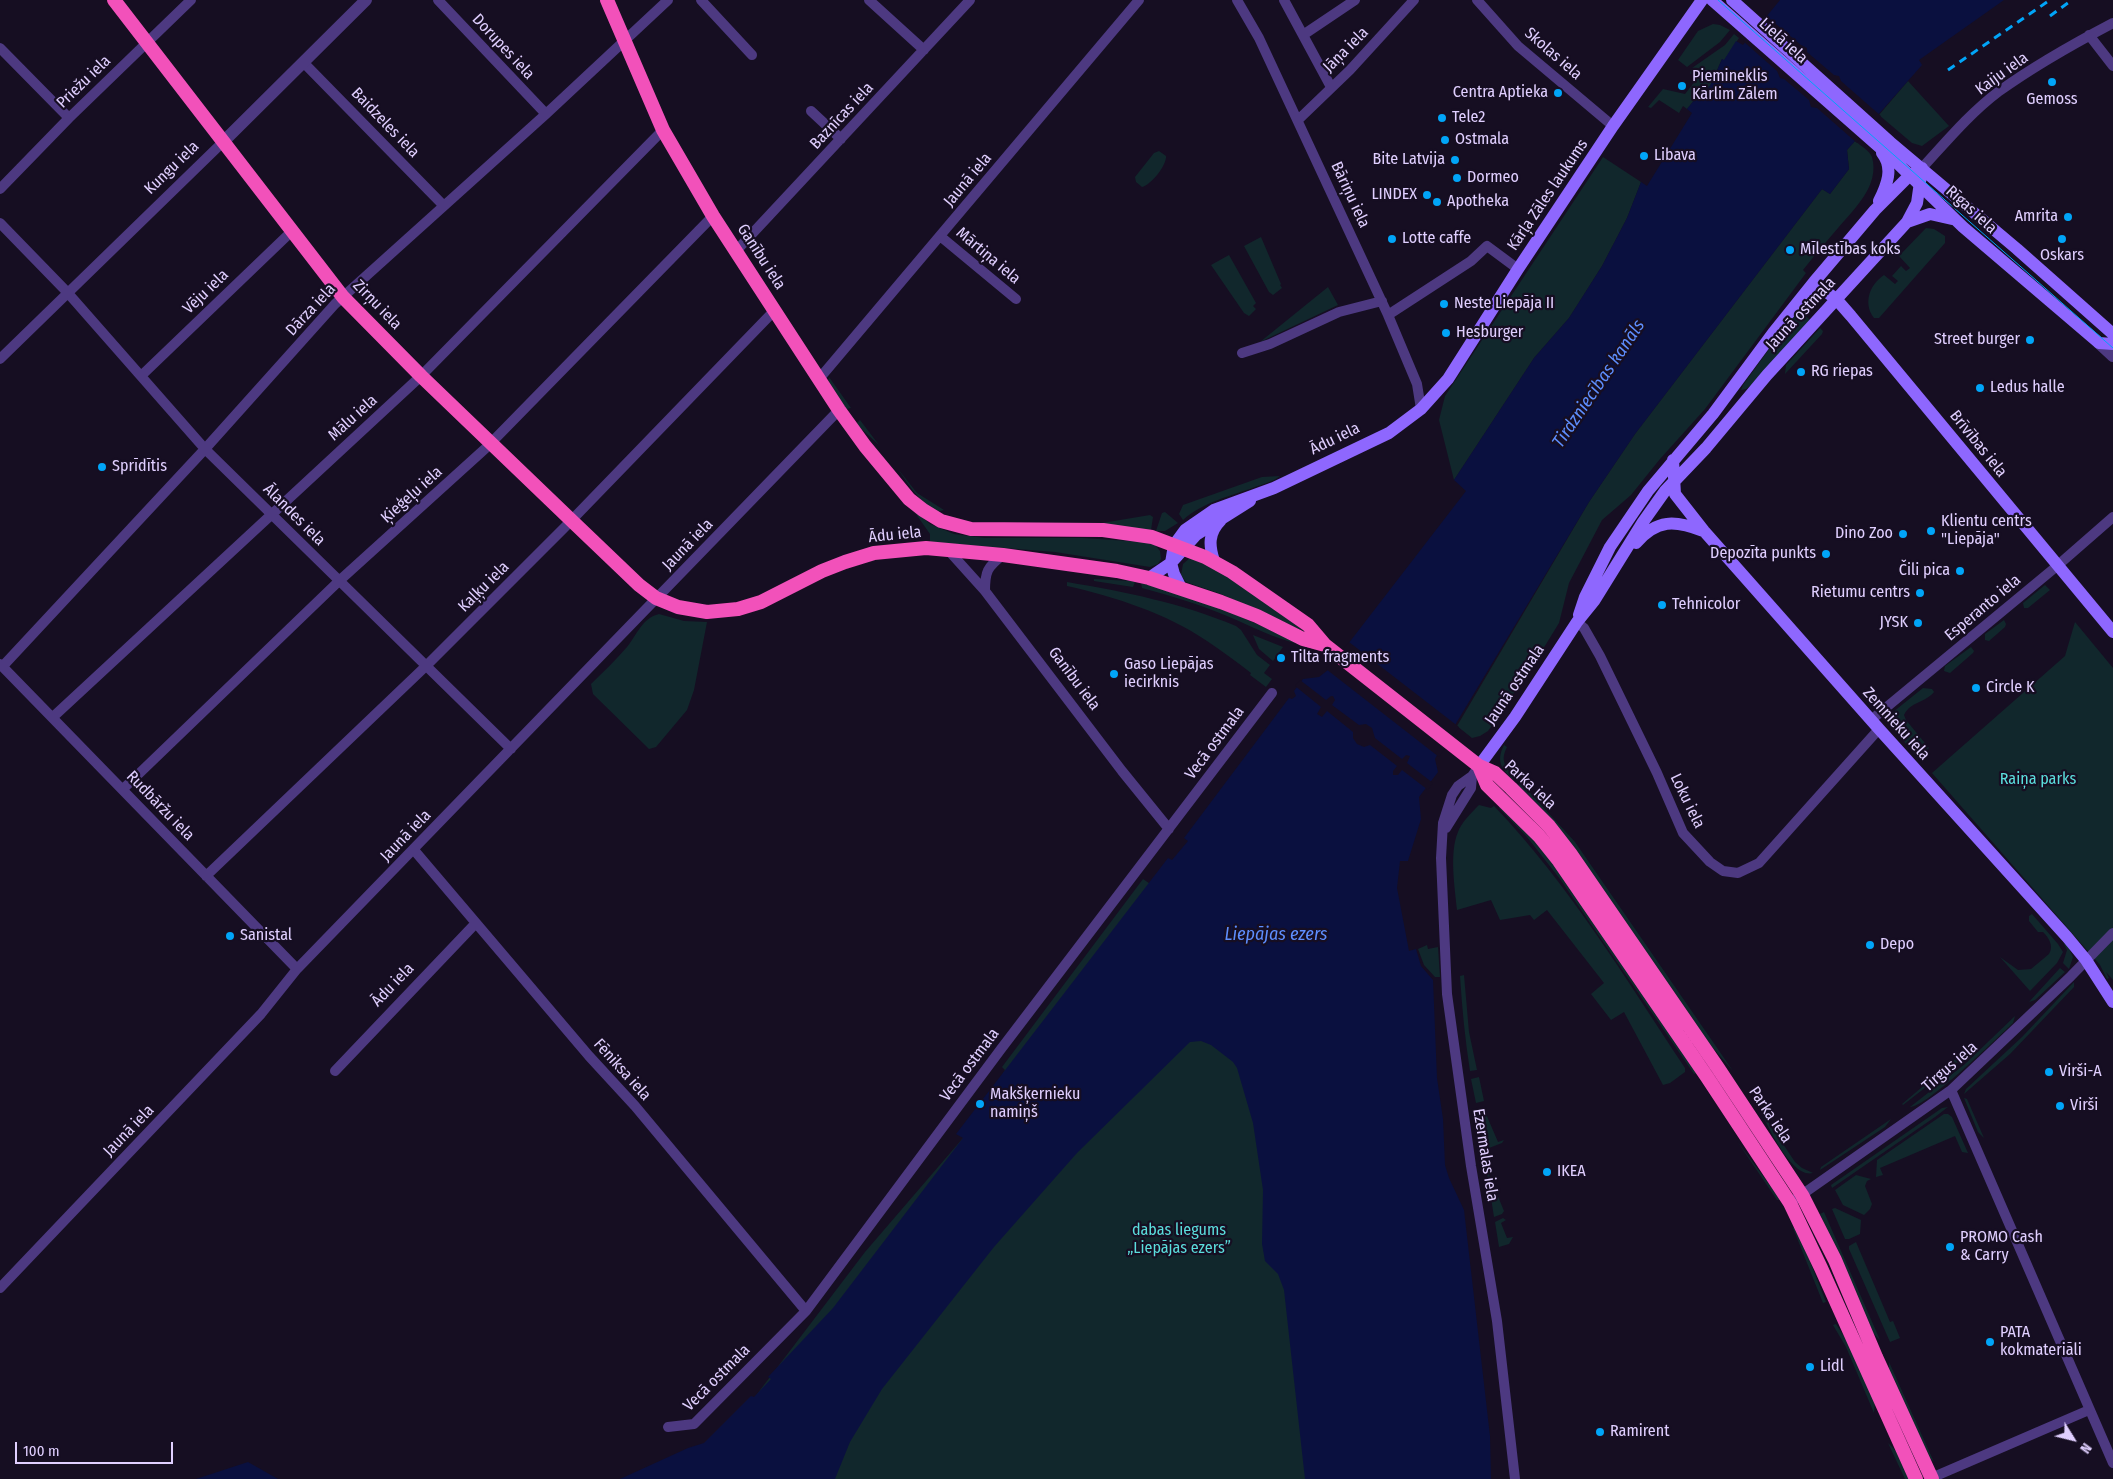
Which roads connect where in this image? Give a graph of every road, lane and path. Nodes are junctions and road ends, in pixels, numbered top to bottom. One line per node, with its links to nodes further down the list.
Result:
1 (114, 0): 25 (highway, Zirņu iela)
2 (191, 0): 25 (street, Priežu iela)
3 (366, 0): 29 (street, Kungu iela)
4 (438, 0): 34 (street, Dorupes iela)
5 (607, 0): 24 (highway, Ganību iela)
6 (668, 0): 24 (street, Dārza iela)
7 (701, 0): 28 (street)
8 (869, 0): 27 (street)
9 (970, 0): 27 (street, Baznīcas iela)
10 (1139, 0): 53 (street, Jaunā iela)
11 (1237, 0): 36 (street, Bāriņu iela)
12 (1284, 0): 22 (street)
13 (1355, 0): 22 (street)
14 (1414, 0): 32 (street, Jāņa iela)
15 (1477, 0): 37 (street, Skolas iela)
16 (1702, 0): 37 (main road, Kārļa Zāles laukums)
17 (1712, 0): 20 (main road, Lielā iela)
18 (1732, 0): 20 (main road, Lielā iela)
19 (1741, 0): 20 (main road)
20 (1746, 22): 31 (main road, Lielā iela)
21 (2113, 23): 23 (street, Kaiju iela)
22 (1303, 35): 32 (street)
23 (2089, 35): 30 (street); 42 (street, Kaiju iela)
24 (624, 40): 34 (street, Dārza iela); 38 (highway, Ganību iela)
25 (147, 43): 35 (street, Priežu iela); 41 (highway, Zirņu iela)
26 (0, 48): 35 (street)
27 (924, 50): 40 (street, Baznīcas iela)
28 (752, 55)
29 (303, 62): 41 (street, Kungu iela); 46 (street, Baidzeles iela)
30 (2113, 66)
31 (1813, 81): 39 (main road, Rīgas iela)
32 (1331, 87): 36 (street, Jāņa iela)
33 (811, 111): 40 (street)
34 (546, 114): 46 (street, Dārza iela)
35 (68, 118): 45 (street, Priežu iela)
36 (1298, 120): 61 (street, Bāriņu iela)
37 (1614, 126): 55 (main road, Kārļa Zāles laukums)
38 (663, 130): 48 (highway, Ganību iela); 71 (street, Mālu iela)
39 (1872, 133): 42 (main road, Rīgas iela); 43 (main road, Rīgas iela); 47 (main road)
40 (841, 139): 54 (street, Baznīcas iela)
41 (224, 142): 52 (highway, Zirņu iela); 57 (street, Kungu iela)
42 (1922, 168): 43 (main road, Jaunā ostmala); 44 (main road, Jaunā ostmala); 64 (main road, Rīgas iela)
43 (1909, 176): 44 (main road, Rīgas iela); 47 (main road, Jaunā ostmala)
44 (1921, 187): 49 (main road, Jaunā ostmala); 51 (main road, Rīgas iela)
45 (0, 189)
46 (444, 206): 58 (street, Dārza iela)
47 (1875, 210): 56 (main road, Jaunā ostmala)
48 (713, 216): 54 (highway, Ganību iela); 75 (street, Ķieģeļu iela)
49 (1907, 222): 51 (main road); 60 (main road, Jaunā ostmala)
50 (0, 223): 57 (street, Ālandes iela)
51 (1964, 227): 65 (main road, Rīgas iela)
52 (292, 230): 58 (highway, Zirņu iela); 70 (street, Vēju iela)
53 (940, 236): 59 (street, Mārtiņa iela); 72 (street, Jaunā iela)
54 (736, 251): 62 (highway, Ganību iela)
55 (1518, 269): 63 (street); 73 (main road, Kārļa Zāles laukums)
56 (1814, 282): 60 (main road, Brīvības iela); 77 (main road, Jaunā ostmala)
57 (68, 292): 69 (street, Kungu iela); 70 (street, Ālandes iela)
58 (343, 297): 71 (highway, Zirņu iela); 76 (street, Dārza iela)
59 (1016, 299)
60 (1837, 300): 78 (main road, Jaunā ostmala); 92 (main road, Brīvības iela)
61 (1382, 302): 63 (street, Bāriņu iela); 67 (street)
62 (775, 310): 72 (highway, Ganību iela); 84 (street, Kaļķu iela)
63 (1388, 316): 73 (street, Bāriņu iela)
64 (2113, 334)
65 (2099, 343): 66 (main road); 68 (street, Rīgas iela)
66 (2113, 344)
67 (1242, 353)
68 (2113, 356)
69 (0, 359)
70 (142, 375): 76 (street, Ālandes iela)
71 (421, 376): 75 (highway, Zirņu iela); 81 (street, Mālu iela)
72 (819, 379): 74 (highway, Ganību iela)
73 (1421, 409): 79 (main road, Ādu iela)
74 (839, 410): 80 (highway, Ganību iela); 97 (street, Jaunā iela)
75 (491, 443): 84 (highway, Zirņu iela); 94 (street, Ķieģeļu iela)
76 (205, 449): 81 (street, Ālandes iela); 102 (street, Dārza iela)
77 (1673, 460): 78 (main road, Zemnieku iela); 98 (main road, Jaunā ostmala)
78 (1674, 481): 85 (main road, Zemnieku iela); 91 (main road, Jaunā ostmala)
79 (1260, 494): 82 (main road, Ādu iela); 86 (main road, Ādu iela)
80 (923, 510): 86 (highway, Ādu iela)
81 (271, 513): 94 (street, Ālandes iela); 104 (street, Mālu iela)
82 (1226, 516): 86 (main road, Ādu iela); 89 (main road)
83 (2113, 517): 92 (street, Esperanto iela)
84 (571, 520): 97 (highway, Zirņu iela); 101 (street, Kaļķu iela)
85 (1704, 531): 91 (main road); 105 (main road, Zemnieku iela)
86 (1179, 546): 89 (highway, Ādu iela); 90 (main road, Ādu iela)
87 (949, 551): 88 (highway, Ādu iela); 96 (street, Ganību iela); 97 (highway, Ādu iela)
88 (1003, 555): 93 (highway, Ādu iela); 96 (street)
89 (1214, 562): 100 (highway)
90 (1171, 563): 93 (main road, Ādu iela); 95 (main road)
91 (1618, 564): 98 (main road, Jaunā ostmala)
92 (2057, 566): 99 (main road, Brīvības iela); 105 (street, Esperanto iela)
93 (1149, 578): 95 (highway, Ādu iela)
94 (339, 581): 101 (street, Ālandes iela); 108 (street, Ķieģeļu iela)
95 (1181, 588): 100 (highway)
96 (985, 592): 109 (street, Ganību iela)
97 (656, 598): 106 (street, Jaunā iela)
98 (1577, 622): 105 (street, Loku iela); 107 (main road, Jaunā ostmala)
99 (2113, 632)
100 (1325, 645): 107 (highway)
101 (427, 665): 106 (street, Ālandes iela); 111 (street, Kaļķu iela)
102 (1, 666): 104 (street, Rudbāržu iela)
103 (1272, 693): 109 (street, Vecā ostmala)
104 (52, 716): 108 (street, Rudbāržu iela)
105 (1875, 724): 114 (main road, Zemnieku iela)
106 (511, 749): 110 (street, Jaunā iela)
107 (1476, 771): 119 (highway, Parka iela); 120 (highway, Parka iela); 126 (street, Ezermalas iela)
108 (122, 788): 111 (street, Rudbāržu iela)
109 (1168, 829): 122 (street, Vecā ostmala)
110 (414, 850): 112 (street, Fēniksa iela); 115 (street, Jaunā iela)
111 (206, 876): 115 (street, Rudbāržu iela)
112 (476, 924): 117 (street, Ādu iela); 122 (street, Fēniksa iela)
113 (2113, 933): 114 (street, Tirgus iela)
114 (2086, 960): 116 (main road, Zemnieku iela); 118 (street, Tirgus iela)
115 (297, 969): 121 (street, Jaunā iela)
116 (2113, 1002)
117 (335, 1071)
118 (1950, 1090): 119 (street, Tirgus iela); 123 (street)
119 (1802, 1195): 120 (street, Tirgus iela); 128 (highway, Parka iela)
120 (1790, 1204): 127 (highway, Parka iela)
121 (0, 1288)
122 (806, 1311): 124 (street, Vecā ostmala)
123 (2089, 1410): 125 (street); 128 (street)
124 (668, 1427)
125 (2113, 1463)
126 (1515, 1479)
127 (1916, 1479)
128 (1932, 1479)

